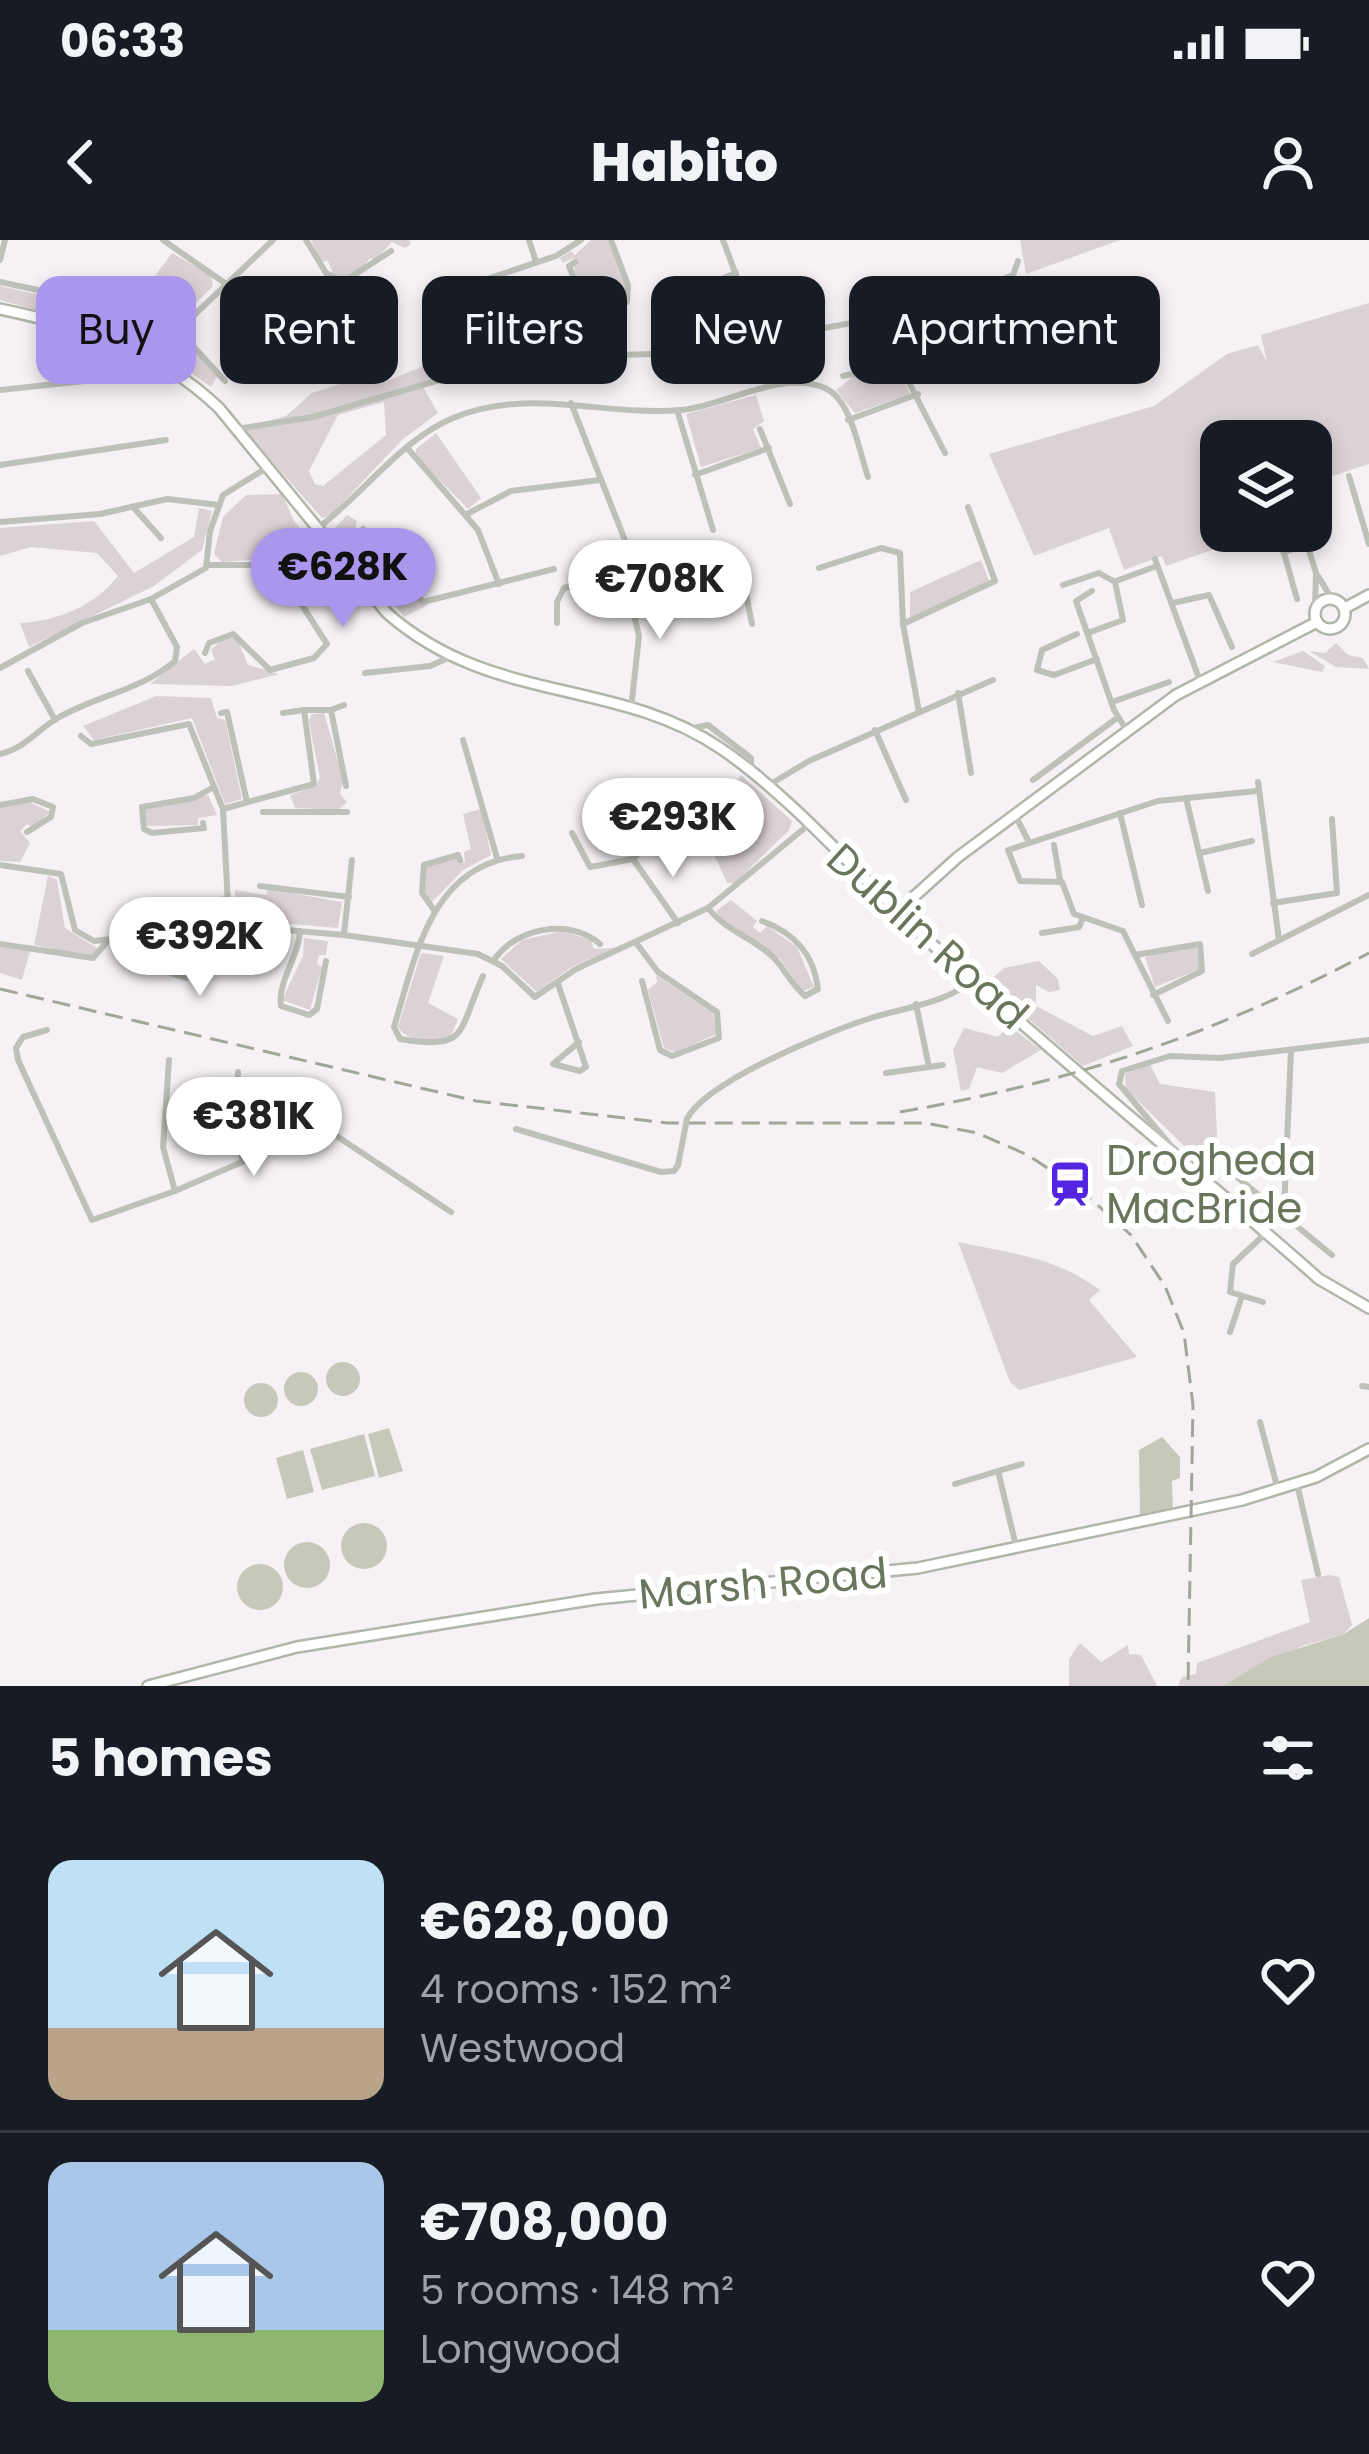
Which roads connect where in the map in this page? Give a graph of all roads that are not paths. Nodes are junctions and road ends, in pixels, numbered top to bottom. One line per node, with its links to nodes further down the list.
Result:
1 (5, 240): 10 (street)
2 (164, 240): 15 (street)
3 (273, 240): 16 (street)
4 (306, 240): 9 (street)
5 (529, 240): 11 (street)
6 (581, 240): 11 (street)
7 (611, 240): 12 (street)
8 (723, 240): 14 (street)
9 (391, 250)
10 (0, 260)
11 (536, 262): 17 (street)
12 (575, 262)
13 (1018, 262): 36 (street)
14 (736, 273): 18 (street); 19 (street)
15 (220, 276)
16 (233, 276)
17 (495, 276)
18 (730, 276)
19 (737, 276)
20 (0, 282): 22 (street)
21 (220, 289): 24 (street)
22 (36, 290)
23 (0, 309): 25 (main road, Dublin Road)
24 (196, 313)
25 (36, 318)
26 (196, 349): 27 (street)
27 (220, 376)
28 (843, 376): 32 (street)
29 (56, 384): 31 (street)
30 (190, 384): 36 (main road, Dublin Road)
31 (0, 390)
32 (918, 394): 35 (street); 41 (street)
33 (571, 403): 34 (street); 40 (street); 47 (street)
34 (677, 410): 35 (street); 44 (street)
35 (848, 420): 46 (street)
36 (237, 429): 43 (main road, Dublin Road)
37 (760, 429): 39 (street)
38 (166, 440): 42 (street)
39 (770, 448): 44 (street); 49 (street)
40 (410, 450): 52 (street); 55 (street)
41 (945, 454)
42 (0, 465)
43 (268, 467): 48 (street); 55 (main road, Dublin Road)
44 (694, 476): 57 (street)
45 (1349, 476): 53 (street)
46 (868, 477)
47 (600, 480): 52 (street); 60 (street)
48 (219, 505): 51 (street); 63 (street)
49 (790, 505)
50 (968, 506): 84 (street)
51 (134, 507): 54 (street); 58 (street)
52 (465, 514): 70 (street)
53 (1365, 517): 59 (street)
54 (0, 522)
55 (318, 528): 89 (main road, Dublin Road)
56 (363, 530): 70 (street)
57 (713, 530)
58 (161, 538)
59 (1369, 544)
60 (628, 548)
61 (1283, 552): 75 (street)
62 (1309, 552): 67 (street)
63 (209, 565): 74 (street); 88 (street)
64 (666, 566): 68 (street); 78 (street); 83 (street)
65 (554, 568): 70 (street)
66 (819, 568): 84 (street)
67 (1316, 573): 76 (street); 80 (street)
68 (625, 577): 82 (street); 100 (street)
69 (1115, 582): 71 (street); 77 (street); 85 (street)
70 (499, 584)
71 (1063, 586)
72 (1092, 591): 85 (street)
73 (1369, 595): 79 (main road)
74 (151, 599): 91 (street); 107 (street)
75 (1297, 599)
76 (1332, 599): 79 (main road); 80 (main road)
77 (1173, 603): 87 (street); 95 (street)
78 (650, 604)
79 (1345, 608): 81 (main road)
80 (1316, 609): 81 (main road)
81 (1317, 622): 95 (main road)
82 (557, 623)
83 (752, 624)
84 (903, 624): 103 (street)
85 (1088, 633): 90 (street)
86 (1077, 634): 90 (street)
87 (1232, 647)
88 (205, 653)
89 (448, 658): 93 (street); 100 (main road, Dublin Road)
90 (1097, 659): 98 (street)
91 (0, 668)
92 (28, 671): 107 (street)
93 (365, 674)
94 (993, 680): 97 (street)
95 (1200, 681): 109 (main road)
96 (1169, 682): 98 (street)
97 (958, 693): 103 (street); 113 (street)
98 (1112, 702): 106 (street)
99 (344, 705): 102 (street)
100 (631, 709): 115 (main road, Dublin Road)
101 (304, 710): 102 (street); 105 (street); 118 (street)
102 (332, 710): 116 (street)
103 (919, 712): 108 (street)
104 (221, 713): 121 (street)
105 (283, 713)
106 (1118, 717): 109 (street); 114 (street)
107 (55, 720): 112 (street)
108 (875, 730): 115 (street); 120 (street)
109 (1127, 731): 128 (main road)
110 (81, 736): 117 (street)
111 (463, 740): 140 (street)
112 (0, 754)
113 (971, 772)
114 (1033, 779)
115 (769, 785): 132 (main road, Dublin Road)
116 (346, 786)
117 (212, 788): 123 (street); 131 (street)
118 (282, 793): 121 (street); 124 (street)
119 (1186, 798): 127 (street); 138 (street); 151 (street)
120 (906, 800)
121 (247, 802): 123 (street)
122 (0, 806): 133 (street)
123 (223, 809): 150 (street)
124 (286, 811): 125 (street); 126 (street)
125 (263, 812)
126 (347, 812)
127 (1120, 813): 136 (street); 152 (street)
128 (1016, 817): 136 (street); 155 (main road)
129 (1332, 819): 151 (street)
130 (645, 821): 143 (street)
131 (203, 823)
132 (807, 826): 153 (street); 155 (main road, Dublin Road)
133 (27, 832)
134 (572, 833): 143 (street)
135 (1252, 841): 138 (street)
136 (1029, 842): 145 (street)
137 (1054, 845): 145 (street)
138 (1200, 853): 147 (street)
139 (523, 856): 140 (street)
140 (497, 858): 154 (street)
141 (352, 860): 149 (street)
142 (460, 860): 154 (street)
143 (634, 860): 159 (street)
144 (0, 865): 166 (street)
145 (1060, 880): 157 (street)
146 (260, 886): 149 (street)
147 (1208, 891)
148 (1369, 895): 165 (street)
149 (349, 897): 163 (street)
150 (228, 899): 156 (street); 160 (street)
151 (1272, 903): 165 (street)
152 (1142, 905)
153 (708, 908): 158 (street); 159 (street)
154 (434, 910): 171 (street)
155 (897, 913): 177 (main road, Dublin Road)
156 (152, 916)
157 (1083, 918): 162 (street); 173 (street)
158 (762, 920)
159 (678, 923): 169 (street)
160 (229, 925): 161 (street); 164 (street)
161 (300, 931): 163 (street); 175 (street)
162 (1042, 933)
163 (344, 935): 171 (street)
164 (153, 938): 166 (street); 170 (street)
165 (1279, 940): 172 (street)
166 (106, 943): 167 (street)
167 (0, 944)
168 (601, 944): 174 (street)
169 (637, 944): 178 (street); 179 (street)
170 (205, 945)
171 (420, 946): 174 (street); 176 (street)
172 (1252, 954)
173 (1135, 955): 180 (street); 180 (street)
174 (494, 959): 179 (street)
175 (326, 961)
176 (483, 976)
177 (973, 980): 181 (street); 195 (main road, Dublin Road)
178 (642, 981)
179 (558, 984): 185 (street)
180 (1153, 995): 182 (street)
181 (916, 1004): 189 (street); 194 (street, bridge)
182 (1168, 1021)
183 (47, 1030): 198 (street)
184 (1369, 1040): 186 (street)
185 (579, 1042): 185 (street)
186 (1292, 1050): 195 (street); 199 (street)
187 (169, 1060): 198 (street)
188 (943, 1065): 189 (street)
189 (929, 1066): 191 (street)
190 (238, 1072): 192 (street)
191 (886, 1073)
192 (236, 1102): 193 (street); 196 (street)
193 (311, 1116)
194 (516, 1129)
195 (1178, 1156): 201 (main road, Dublin Road)
196 (244, 1160): 198 (street); 200 (street)
197 (1232, 1173): 199 (street)
198 (175, 1192)
199 (1284, 1211): 202 (street)
200 (451, 1212)
201 (1267, 1232): 204 (street); 207 (main road, Dublin Road)
202 (1332, 1255)
203 (1253, 1287): 205 (street)
204 (1241, 1299): 205 (street); 208 (street)
205 (1252, 1300): 206 (street)
206 (1263, 1302)
207 (1369, 1309)
208 (1230, 1332)
209 (1260, 1422): 215 (street)
210 (1369, 1449): 214 (main road, Marsh Road)
211 (1022, 1464): 212 (street)
212 (999, 1475): 213 (street); 216 (street)
213 (955, 1484)
214 (1297, 1484): 215 (main road, Marsh Road); 217 (street)
215 (1278, 1490): 216 (main road, Marsh Road)
216 (1016, 1546): 218 (main road, Marsh Road)
217 (1318, 1574)
218 (148, 1686)

